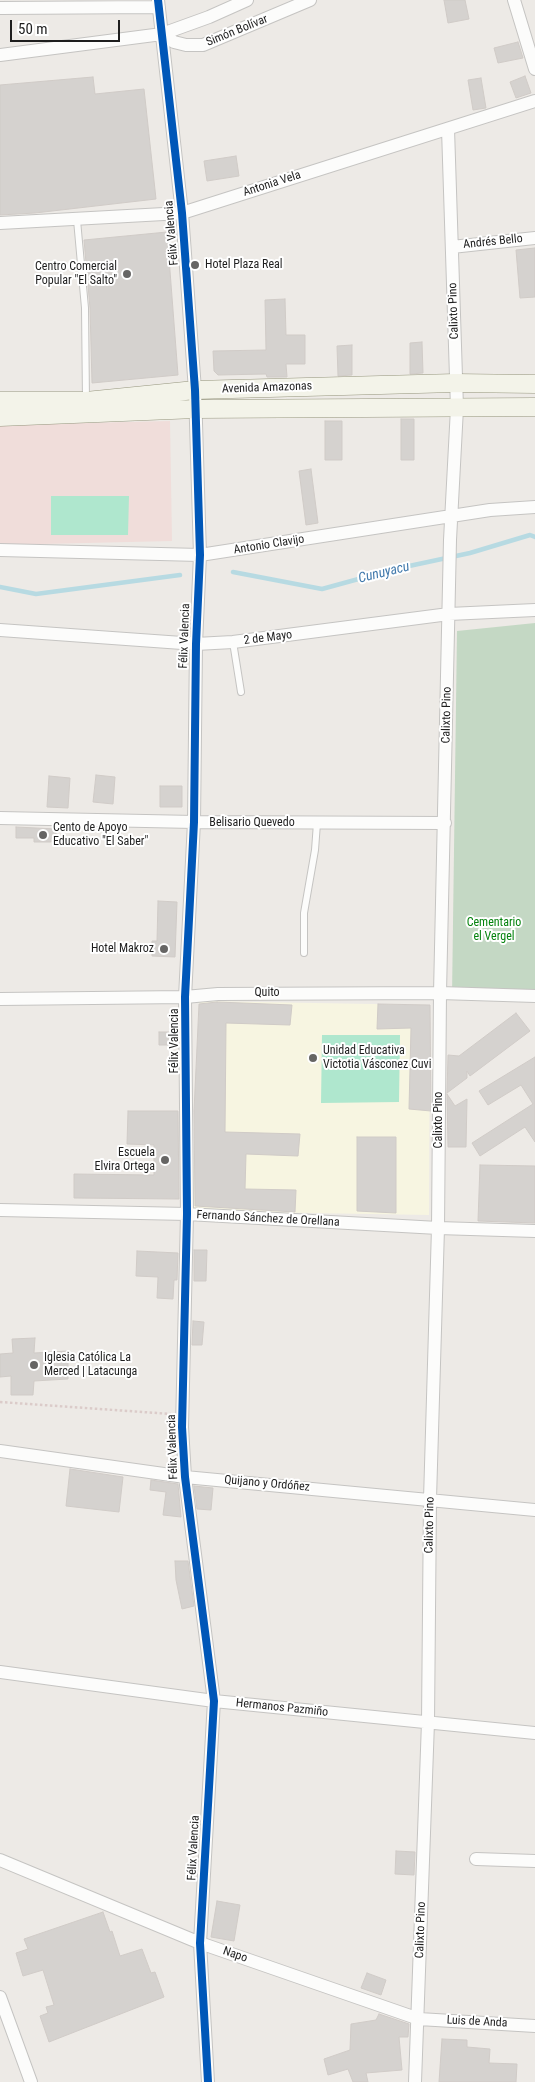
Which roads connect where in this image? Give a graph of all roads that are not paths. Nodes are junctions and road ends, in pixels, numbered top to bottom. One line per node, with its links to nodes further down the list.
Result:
1 (247, 0): 6 (street)
2 (310, 0): 6 (street, Simón Bolívar)
3 (514, 0): 8 (street)
4 (158, 4): 5 (street); 6 (street, Félix Valencia)
5 (0, 8)
6 (162, 34): 7 (street); 11 (street, Félix Valencia)
7 (0, 55)
8 (535, 69)
9 (535, 101): 10 (street, Antonia Vela)
10 (448, 129): 11 (street, Antonia Vela); 15 (street, Calixto Pino)
11 (182, 213): 12 (street, Antonia Vela); 18 (street, Félix Valencia)
12 (77, 220): 13 (street, Antonia Vela); 20 (lane)
13 (0, 222)
14 (535, 238): 15 (street, Andrés Bello)
15 (452, 247): 16 (street, Calixto Pino)
16 (455, 383): 17 (main road, Avenida Amazonas); 18 (main road, Avenida Amazonas); 21 (street, Calixto Pino)
17 (535, 384)
18 (195, 390): 20 (main road, Avenida Amazonas); 23 (street, Félix Valencia)
19 (0, 401): 20 (main road, Avenida Amazonas)
20 (86, 407): 23 (main road, Avenida Amazonas); 24 (main road, Avenida Amazonas)
21 (457, 408): 22 (main road, Avenida Amazonas); 23 (main road, Avenida Amazonas); 26 (street, Calixto Pino)
22 (535, 408)
23 (196, 409): 28 (street, Félix Valencia)
24 (0, 417)
25 (535, 507): 26 (street, Antonio Clavijo)
26 (452, 517): 28 (street, Antonio Clavijo); 30 (street, Calixto Pino)
27 (0, 550): 28 (street, Antonio Clavijo)
28 (200, 556): 33 (street, Félix Valencia)
29 (535, 610): 30 (street, 2 de Mayo)
30 (449, 614): 32 (street, 2 de Mayo); 38 (street, Calixto Pino)
31 (0, 630): 33 (street, 2 de Mayo)
32 (233, 642): 33 (street, 2 de Mayo); 34 (lane)
33 (196, 644): 36 (street, Félix Valencia)
34 (241, 692)
35 (0, 818): 36 (street, Belisario Quevedo)
36 (194, 822): 37 (street, Belisario Quevedo); 42 (street, Félix Valencia)
37 (316, 823): 38 (street, Belisario Quevedo); 39 (lane)
38 (445, 823): 40 (street, Calixto Pino)
39 (304, 953)
40 (440, 993): 41 (street, Quito); 42 (street, Quito); 46 (street, Calixto Pino)
41 (535, 996)
42 (186, 997): 43 (street, Quito); 45 (street, Félix Valencia)
43 (0, 999)
44 (0, 1210): 45 (street, Fernando Sánchez de Orellana)
45 (187, 1214): 46 (street, Fernando Sánchez de Orellana); 49 (street, Félix Valencia)
46 (438, 1228): 47 (street, Fernando Sánchez de Orellana); 50 (street, Calixto Pino)
47 (535, 1231)
48 (0, 1451): 49 (street, Quijano y Ordóñez)
49 (185, 1477): 50 (street, Quijano y Ordóñez); 53 (street, Félix Valencia)
50 (430, 1499): 51 (street, Quijano y Ordóñez); 54 (street, Calixto Pino)
51 (535, 1510)
52 (0, 1672): 53 (street, Hermanos Pazmiño)
53 (214, 1701): 54 (street, Hermanos Pazmiño); 59 (street, Félix Valencia)
54 (428, 1722): 55 (street, Hermanos Pazmiño); 61 (street, Calixto Pino)
55 (535, 1732)
56 (476, 1859): 58 (street)
57 (0, 1860): 59 (street, Napo)
58 (535, 1861)
59 (200, 1943): 61 (street, Napo); 64 (street, Félix Valencia)
60 (0, 1997): 63 (street)
61 (419, 2019): 62 (street, Luis de Anda); 65 (street, Calixto Pino)
62 (535, 2026)
63 (30, 2082)
64 (208, 2082)
65 (415, 2082)

